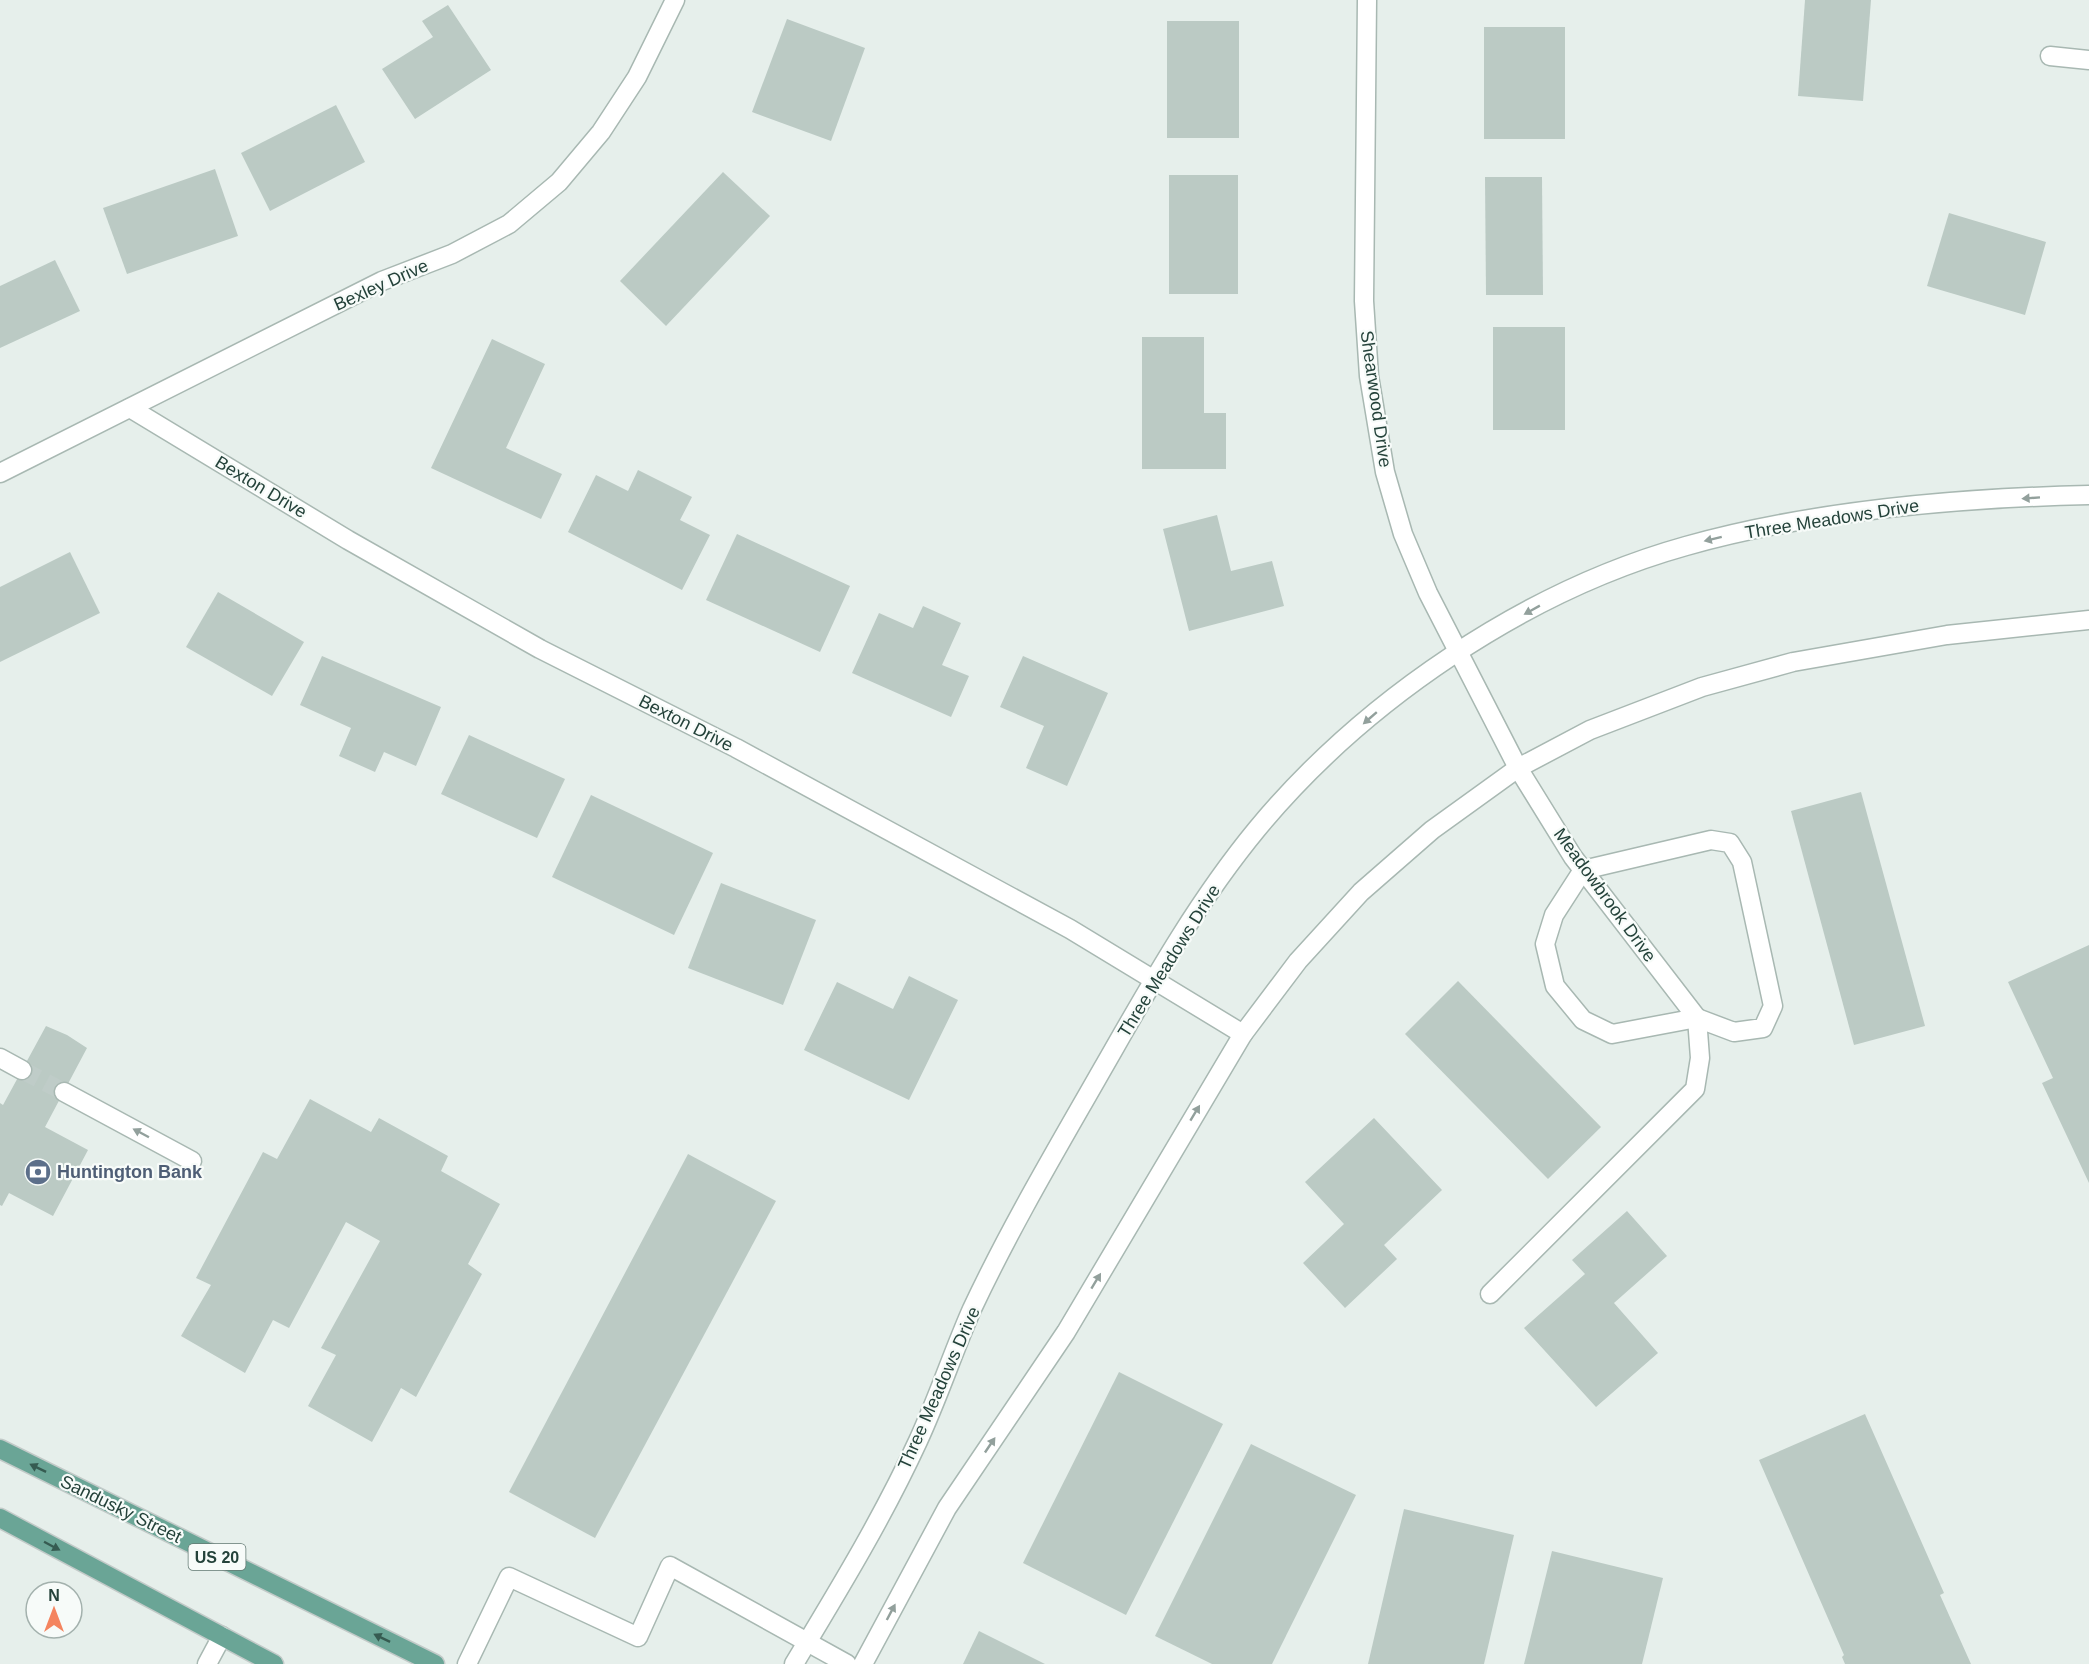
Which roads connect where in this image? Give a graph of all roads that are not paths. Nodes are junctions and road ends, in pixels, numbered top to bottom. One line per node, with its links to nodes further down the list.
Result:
1 (675, 0): 5 (street, Bexley Drive)
2 (1368, 0): 9 (street, Shearwood Drive)
3 (2050, 56): 4 (street)
4 (2089, 60)
5 (130, 408): 6 (street, Bexley Drive); 12 (street, Bexton Drive)
6 (0, 474)
7 (2089, 495): 9 (street, Three Meadows Drive, one-way to 9)
8 (2089, 620): 10 (street)
9 (1458, 652): 10 (street, Shearwood Drive); 12 (street, Three Meadows Drive, one-way to 12)
10 (1518, 768): 11 (street, Meadowbrook Drive); 14 (street)
11 (1583, 870): 13 (street, Meadowbrook Drive); 13 (street); 13 (street)
12 (1154, 980): 14 (street, Bexton Drive); 23 (street, Three Meadows Drive)
13 (1697, 1018): 19 (street)
14 (1243, 1034): 30 (street, one-way to 14)
15 (0, 1058): 16 (street)
16 (22, 1070)
17 (64, 1092): 18 (street, one-way to 17)
18 (192, 1161)
19 (1490, 1294)
20 (0, 1449): 26 (main road, Sandusky Street / US 20, one-way to 20)
21 (0, 1518): 22 (main road, one-way to 22)
22 (222, 1636): 24 (street); 25 (main road)
23 (807, 1642): 27 (street); 28 (street, Three Meadows Drive); 29 (street)
24 (207, 1664)
25 (274, 1664)
26 (435, 1664)
27 (467, 1664)
28 (794, 1664)
29 (847, 1664)
30 (863, 1664)

